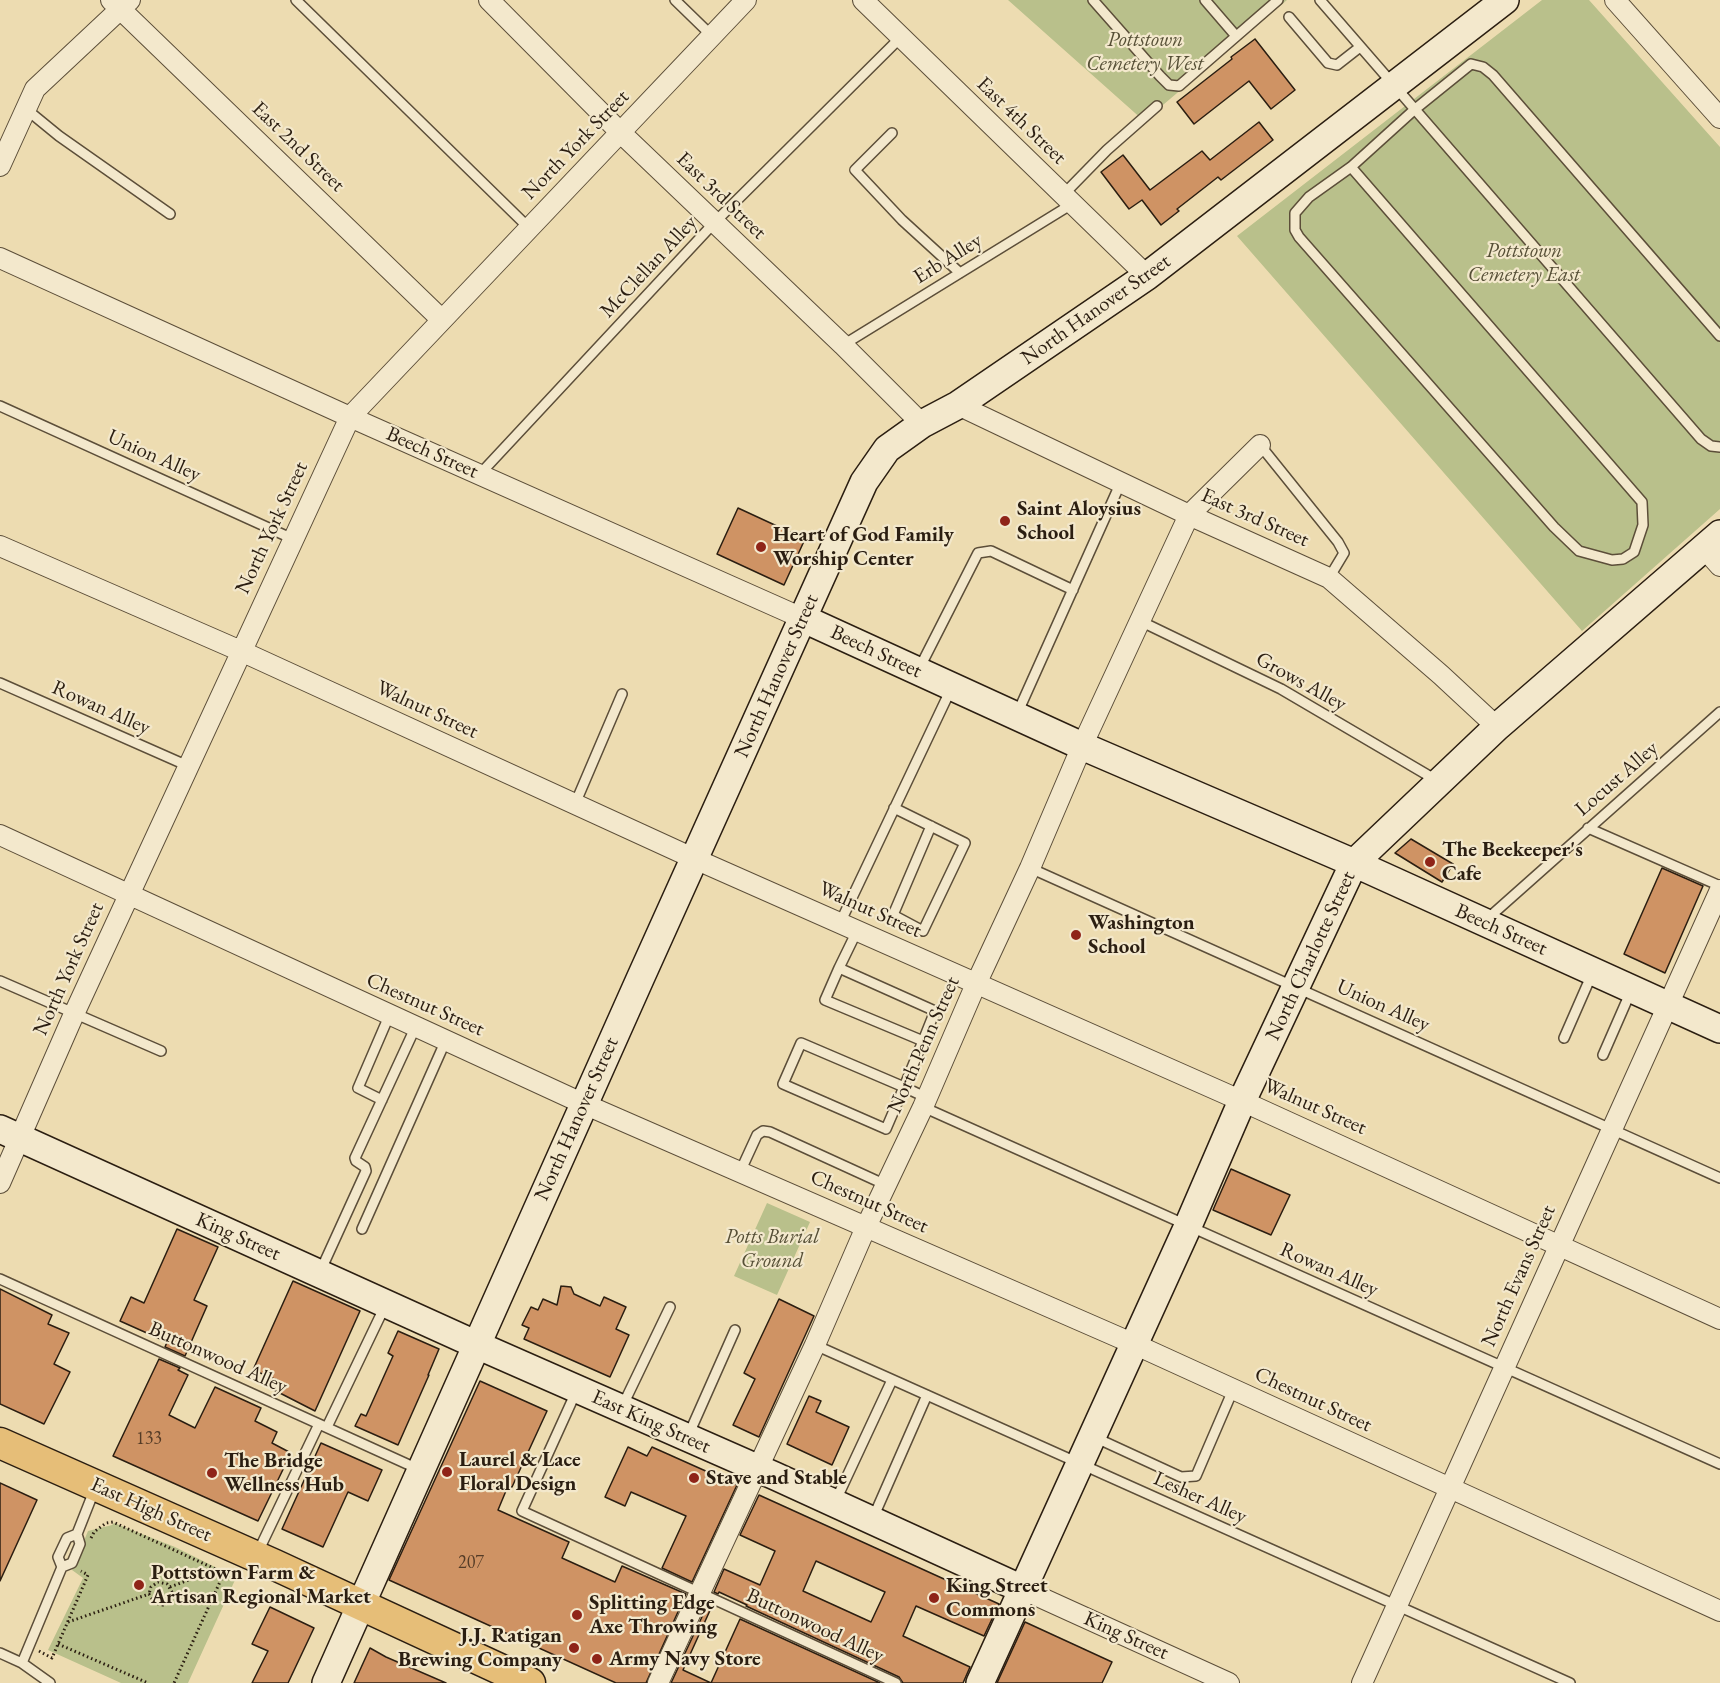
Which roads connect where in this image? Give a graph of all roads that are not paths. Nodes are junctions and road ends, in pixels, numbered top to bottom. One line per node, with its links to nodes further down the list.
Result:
1 (296, 0): 30 (lane)
2 (489, 0): 23 (street, East 3rd Street)
3 (675, 0): 14 (lane)
4 (746, 0): 14 (street, North York Street)
5 (863, 0): 16 (street, East 4th Street)
6 (1094, 0): 15 (lane)
7 (1205, 0): 15 (lane)
8 (1278, 0): 15 (lane)
9 (1320, 0): 17 (lane)
10 (1505, 0): 18 (street, North Hanover Street)
11 (1615, 0): 22 (street)
12 (121, 3): 20 (street); 34 (street, East 2nd Street)
13 (1289, 17): 17 (lane)
14 (712, 36): 23 (street, North York Street)
15 (1236, 36)
16 (901, 38): 27 (street, East 4th Street); 29 (lane, McClellan Alley)
17 (1360, 47): 18 (lane)
18 (1394, 86): 21 (lane); 33 (street, North Hanover Street)
19 (1156, 106): 27 (lane, Erb Alley)
20 (26, 109): 25 (street); 28 (lane)
21 (1414, 110): 26 (lane); 35 (lane); 42 (lane)
22 (1720, 118)
23 (621, 133): 29 (street, East 3rd Street); 30 (street, North York Street)
24 (892, 133): 32 (lane)
25 (0, 166)
26 (1351, 167): 26 (lane)
27 (1068, 200): 32 (lane, Erb Alley); 33 (street, East 4th Street)
28 (170, 214)
29 (714, 223): 36 (street, East 3rd Street); 43 (lane, McClellan Alley)
30 (529, 228): 34 (street, North York Street)
31 (0, 258): 39 (street, Beech Street)
32 (960, 273): 36 (lane, Erb Alley)
33 (1148, 276): 37 (street, North Hanover Street)
34 (442, 320): 39 (street, North York Street)
35 (1720, 336)
36 (843, 345): 40 (street, East 3rd Street)
37 (958, 405): 40 (street, North Hanover Street); 44 (street, East 3rd Street)
38 (0, 406): 46 (lane, Union Alley)
39 (350, 417): 43 (street, Beech Street); 46 (street, North York Street)
40 (922, 424): 51 (street, North Hanover Street)
41 (1260, 445): 45 (street, North Penn Street); 49 (lane)
42 (1720, 447)
43 (479, 475): 51 (street, Beech Street)
44 (1121, 482): 45 (street, East 3rd Street); 50 (lane)
45 (1189, 515): 49 (street, East 3rd Street); 52 (street, North Penn Street)
46 (293, 539): 53 (street, North York Street)
47 (0, 546): 53 (street, Walnut Street)
48 (1715, 549): 60 (street, North Charlotte Street)
49 (1329, 578): 60 (street, East 3rd Street)
50 (1073, 590): 54 (lane); 59 (lane)
51 (802, 618): 54 (street, Beech Street); 69 (street, North Hanover Street)
52 (1140, 621): 61 (street, North Penn Street); 63 (lane, Grows Alley)
53 (243, 652): 62 (street, North York Street); 64 (street, Walnut Street)
54 (918, 671): 56 (street, Beech Street)
55 (0, 683): 62 (lane, Rowan Alley)
56 (952, 687): 59 (street, Beech Street); 65 (lane)
57 (622, 694): 64 (lane)
58 (1720, 712): 67 (lane, Locust Alley)
59 (1016, 716): 61 (street, Beech Street)
60 (1497, 728): 63 (street, North Charlotte Street)
61 (1082, 746): 70 (street, Beech Street); 71 (street, North Penn Street)
62 (188, 766): 73 (street, North York Street)
63 (1440, 782): 70 (street, North Charlotte Street)
64 (575, 804): 69 (street, Walnut Street)
65 (894, 807): 66 (lane); 75 (lane)
66 (931, 826): 66 (lane)
67 (1588, 828): 72 (lane); 74 (lane, Locust Alley)
68 (0, 835): 73 (street, Chestnut Street)
69 (695, 859): 75 (street, Walnut Street); 96 (street, North Hanover Street)
70 (1354, 864): 74 (street, Beech Street); 80 (street, North Charlotte Street)
71 (1030, 868): 79 (street, North Penn Street); 80 (lane, Union Alley)
72 (1720, 888): 82 (street, North Evans Street)
73 (129, 894): 83 (street, North York Street); 84 (street, Chestnut Street)
74 (1484, 922): 77 (street, Beech Street)
75 (848, 927): 76 (lane); 79 (street, Walnut Street)
76 (839, 968): 89 (lane); 89 (lane)
77 (1593, 972): 81 (street, Beech Street); 87 (lane)
78 (0, 981): 83 (lane)
79 (976, 984): 94 (street, Walnut Street); 95 (street, North Penn Street)
80 (1296, 986): 94 (street, North Charlotte Street); 97 (lane, Union Alley)
81 (1632, 989): 82 (street, Beech Street); 91 (lane)
82 (1668, 1005): 86 (street, Beech Street); 97 (street, North Evans Street)
83 (74, 1014): 90 (lane); 98 (street, North York Street)
84 (389, 1016): 85 (street, Chestnut Street); 93 (lane)
85 (416, 1026): 88 (street, Chestnut Street); 93 (lane)
86 (1720, 1029)
87 (1564, 1038)
88 (446, 1040): 96 (street, Chestnut Street); 105 (lane)
89 (923, 1041): 92 (lane)
90 (160, 1052)
91 (1603, 1055)
92 (904, 1087): 92 (lane, Rowan Alley); 95 (lane, Rowan Alley)
93 (382, 1100): 107 (lane)
94 (1242, 1101): 103 (street, North Charlotte Street); 106 (street, Walnut Street)
95 (925, 1103): 102 (street, North Penn Street); 103 (lane, Rowan Alley)
96 (584, 1104): 99 (street, Chestnut Street); 114 (street, North Hanover Street)
97 (1612, 1129): 100 (lane, Union Alley); 106 (street, North Evans Street)
98 (10, 1134): 101 (street, North York Street); 107 (street, King Street)
99 (740, 1172): 102 (lane); 104 (street, Chestnut Street)
100 (1720, 1178)
101 (0, 1183)
102 (886, 1185): 104 (street, North Penn Street)
103 (1188, 1226): 113 (street, North Charlotte Street); 116 (lane, Rowan Alley)
104 (866, 1227): 113 (street, Chestnut Street); 115 (street, North Penn Street)
105 (362, 1229)
106 (1560, 1245): 111 (street, Walnut Street); 116 (street, North Evans Street)
107 (319, 1274): 109 (street, King Street)
108 (0, 1279): 122 (lane, Buttonwood Alley)
109 (386, 1304): 114 (street, King Street); 122 (lane)
110 (670, 1307): 121 (lane)
111 (1720, 1319)
112 (735, 1330): 124 (lane)
113 (1134, 1344): 119 (street, Chestnut Street); 123 (street, North Charlotte Street)
114 (477, 1345): 118 (street, East King Street); 129 (street, North Hanover Street)
115 (815, 1345): 117 (lane, Lesher Alley); 128 (street, North Penn Street)
116 (1504, 1368): 127 (lane, Rowan Alley); 131 (street, North Evans Street)
117 (892, 1380): 120 (lane, Lesher Alley); 132 (lane)
118 (577, 1389): 121 (street, East King Street); 138 (lane, Buttonwood Alley)
119 (1233, 1390): 123 (lane); 131 (street, Chestnut Street)
120 (927, 1395): 126 (lane, Lesher Alley); 133 (lane)
121 (621, 1409): 124 (street, East King Street)
122 (323, 1425): 129 (lane, Buttonwood Alley); 135 (lane)
123 (1091, 1436): 126 (street, North Charlotte Street)
124 (687, 1438): 128 (street, East King Street)
125 (0, 1443): 130 (main road, East High Street)
126 (1079, 1463): 137 (street, North Charlotte Street); 140 (lane, Lesher Alley)
127 (1720, 1464)
128 (757, 1468): 132 (street, East King Street); 138 (street, North Penn Street)
129 (421, 1470): 139 (street, North Hanover Street)
130 (96, 1485): 134 (lane); 135 (main road, East High Street)
131 (1449, 1488): 140 (street, North Evans Street); 141 (street, Chestnut Street)
132 (835, 1503): 133 (street, East King Street)
133 (872, 1520): 137 (street, East King Street)
134 (77, 1534): 136 (lane); 136 (lane)
135 (256, 1557): 139 (main road, East High Street)
136 (62, 1567): 143 (lane)
137 (1022, 1589): 149 (street); 150 (street, King Street)
138 (699, 1592): 147 (street, North Penn Street); 148 (lane, Buttonwood Alley)
139 (361, 1605): 145 (street, North Hanover Street); 146 (main road, East High Street)
140 (1396, 1605): 151 (street, North Evans Street); 152 (lane, Lesher Alley)
141 (1720, 1611)
142 (0, 1653): 143 (lane)
143 (22, 1663): 144 (lane)
144 (50, 1683)
145 (326, 1683)
146 (530, 1683)
147 (658, 1683)
148 (896, 1683)
149 (980, 1683)
150 (1229, 1683)
151 (1362, 1683)
152 (1570, 1683)

